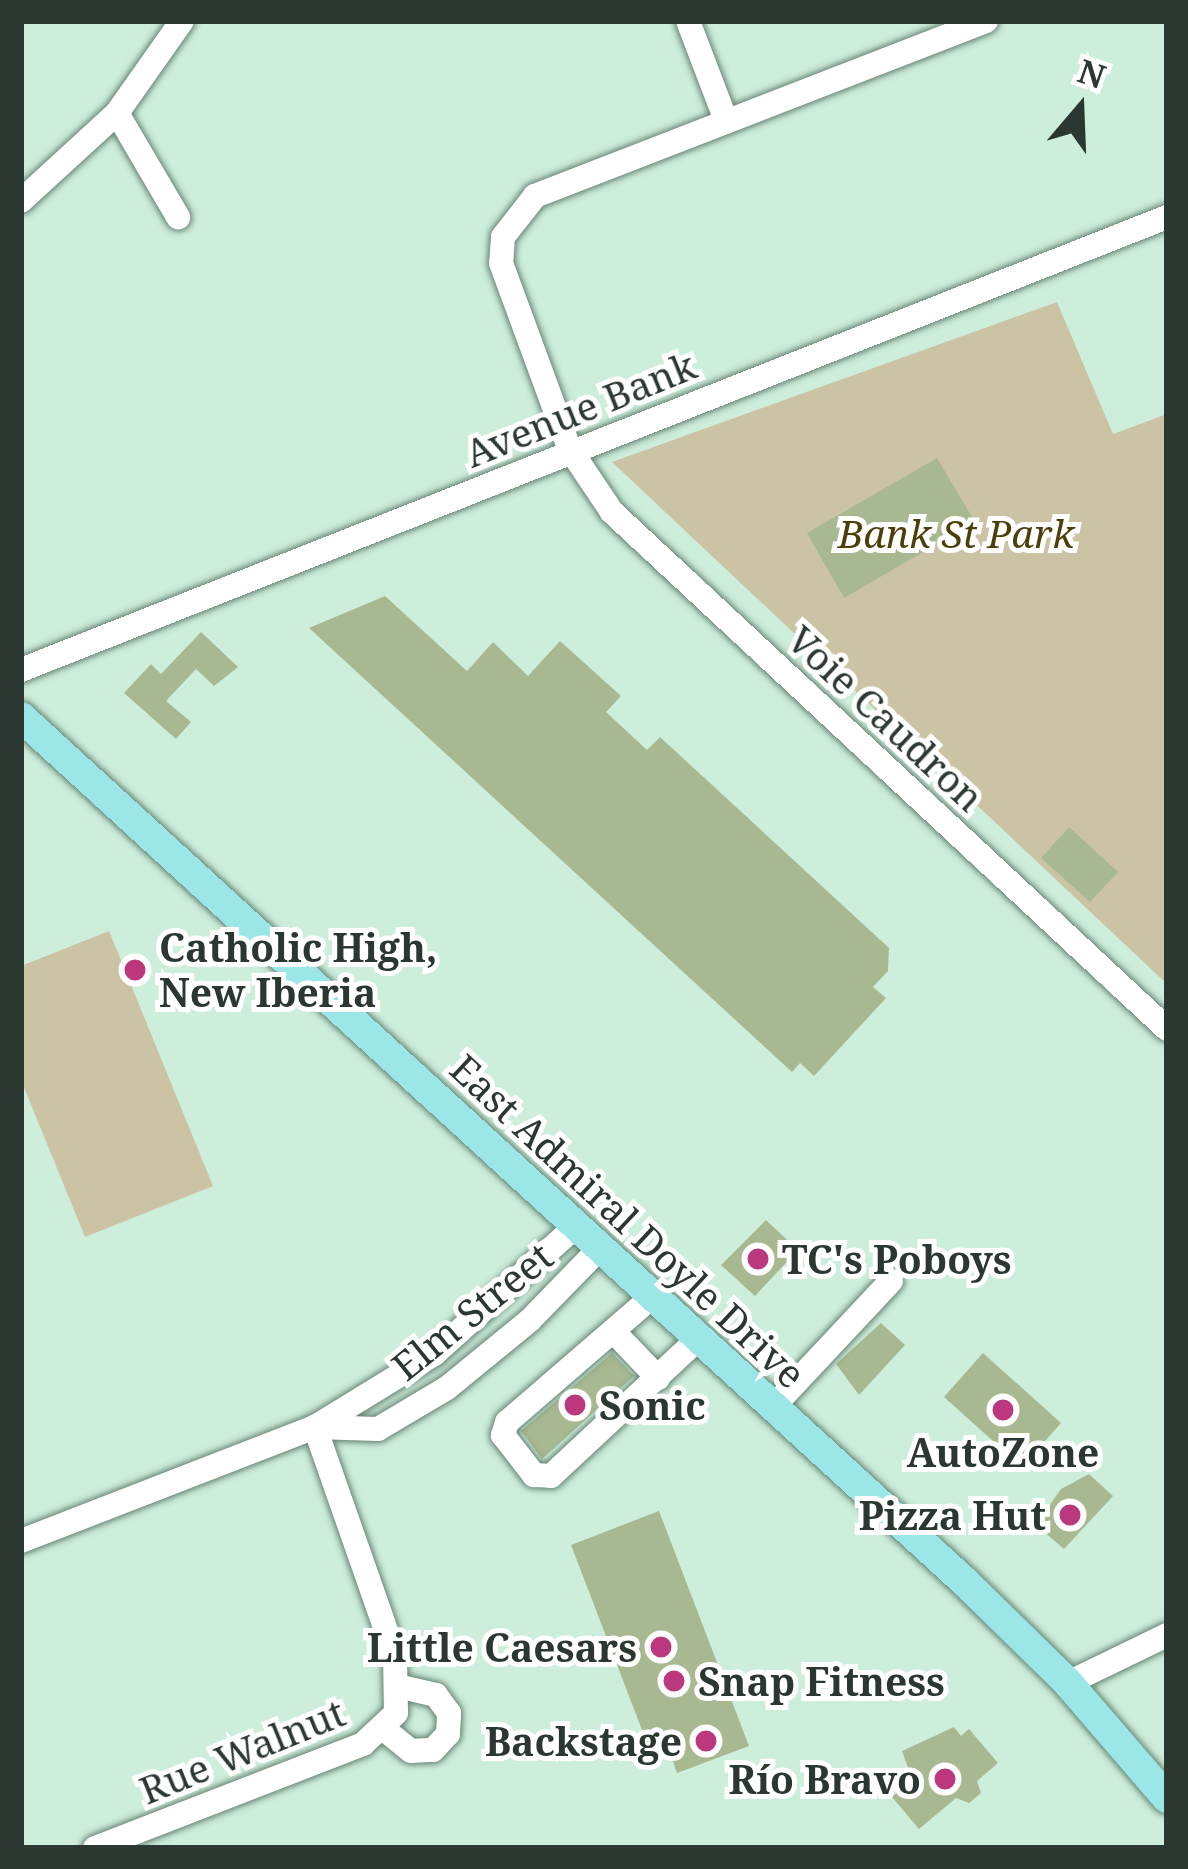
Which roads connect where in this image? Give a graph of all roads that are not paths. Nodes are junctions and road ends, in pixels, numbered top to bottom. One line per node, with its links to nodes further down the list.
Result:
1 (182, 21): 4 (street)
2 (688, 21): 5 (street)
3 (986, 21): 5 (street, Voie Caudron)
4 (117, 113): 6 (street); 7 (street)
5 (725, 118): 9 (street, Voie Caudron)
6 (21, 201)
7 (178, 217)
8 (1167, 217): 9 (street, Avenue Bank)
9 (569, 448): 10 (street, Avenue Bank); 12 (street, Voie Caudron)
10 (21, 670)
11 (21, 717): 13 (main road, East Admiral Doyle Drive)
12 (1167, 1029)
13 (576, 1226): 14 (main road, East Admiral Doyle Drive); 21 (street, Elm Street)
14 (600, 1248): 16 (main road, East Admiral Doyle Drive); 21 (street, Elm Street)
15 (891, 1281): 20 (street)
16 (652, 1297): 17 (street); 18 (main road, East Admiral Doyle Drive)
17 (616, 1334): 19 (street); 19 (street)
18 (698, 1339): 19 (street); 20 (main road, East Admiral Doyle Drive)
19 (658, 1378)
20 (772, 1408): 24 (main road, East Admiral Doyle Drive)
21 (315, 1427): 22 (street, Elm Street); 25 (street)
22 (21, 1541)
23 (1166, 1638): 24 (street)
24 (1068, 1683): 27 (main road, East Admiral Doyle Drive)
25 (401, 1687): 26 (street, Rue Walnut); 26 (street)
26 (385, 1730): 28 (street, Rue Walnut)
27 (1167, 1798)
28 (95, 1848)

